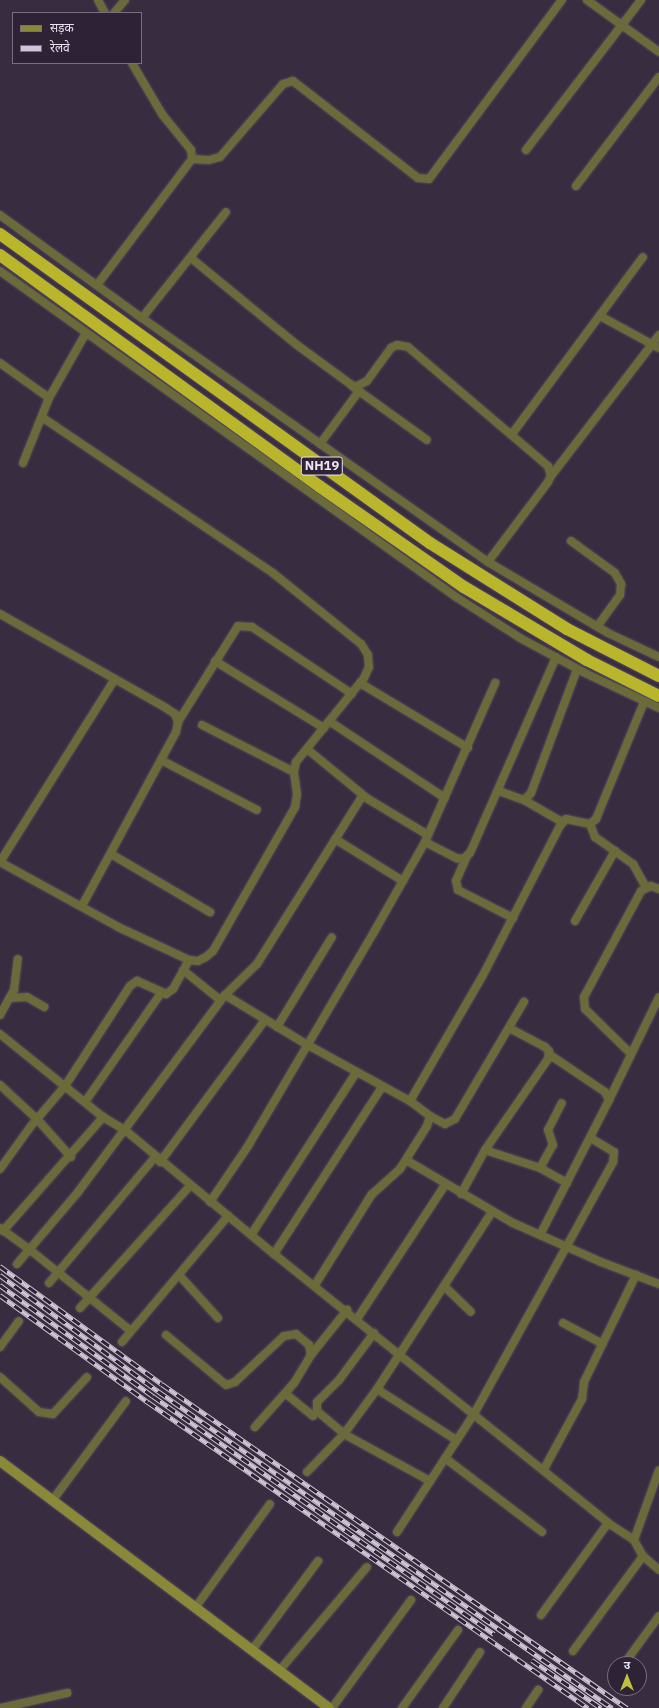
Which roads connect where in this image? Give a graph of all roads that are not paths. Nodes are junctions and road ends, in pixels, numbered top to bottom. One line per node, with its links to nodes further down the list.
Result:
1 (98, 0): 6 (street)
2 (125, 0): 7 (street)
3 (562, 0): 13 (street)
4 (587, 0): 8 (street)
5 (641, 0): 8 (street)
6 (104, 12)
7 (115, 12)
8 (622, 25): 9 (street); 12 (street)
9 (659, 52)
10 (133, 64): 13 (street)
11 (659, 77): 14 (street)
12 (526, 150)
13 (192, 159): 22 (street)
14 (576, 186)
15 (226, 212): 20 (street)
16 (0, 215): 22 (street)
17 (0, 234): 46 (highway, NH19)
18 (0, 255): 51 (highway, NH19)
19 (643, 257): 23 (street)
20 (191, 258): 24 (street); 29 (street)
21 (0, 271): 25 (street)
22 (97, 285): 24 (street)
23 (600, 316): 27 (street); 33 (street)
24 (142, 318): 35 (street)
25 (86, 332): 31 (street); 42 (street)
26 (659, 336): 27 (street)
27 (656, 347): 37 (street)
28 (0, 363): 31 (street)
29 (350, 384): 30 (street); 33 (street)
30 (359, 391): 34 (street); 35 (street)
31 (49, 398): 32 (street)
32 (42, 417): 36 (street); 48 (street)
33 (512, 434): 37 (street)
34 (427, 440)
35 (320, 444): 39 (street)
36 (23, 463)
37 (552, 476): 39 (street)
38 (572, 541): 41 (street)
39 (488, 562): 41 (street)
40 (0, 614): 47 (street)
41 (597, 627): 43 (street)
42 (556, 657): 45 (street); 61 (street)
43 (659, 658)
44 (215, 661): 50 (street); 54 (street); 55 (street)
45 (577, 669): 52 (street); 64 (street)
46 (659, 676)
47 (115, 679): 54 (street); 73 (street)
48 (360, 683): 50 (street); 57 (street)
49 (495, 683): 57 (street)
50 (352, 694): 55 (street)
51 (659, 696)
52 (644, 702): 53 (street); 67 (street)
53 (659, 708)
54 (178, 722): 59 (street)
55 (327, 724): 58 (street); 63 (street)
56 (202, 725): 60 (street)
57 (468, 748): 63 (street)
58 (307, 749): 60 (street); 62 (street)
59 (161, 760): 65 (street); 71 (street)
60 (294, 772): 83 (street)
61 (499, 791): 64 (street); 72 (street)
62 (363, 795): 68 (street); 69 (street)
63 (445, 798): 69 (street)
64 (524, 800): 66 (street)
65 (257, 810)
66 (562, 822): 67 (street); 79 (street)
67 (590, 824): 70 (street)
68 (335, 839): 74 (street); 86 (street)
69 (426, 839): 72 (street); 74 (street)
70 (615, 851): 75 (street); 80 (street)
71 (111, 854): 77 (street); 78 (street)
72 (467, 856): 79 (street)
73 (0, 862): 77 (street)
74 (403, 881): 96 (street)
75 (646, 887): 76 (street); 97 (street)
76 (659, 889)
77 (82, 906): 83 (street)
78 (210, 912)
79 (513, 918): 104 (street)
80 (575, 921)
81 (332, 937): 93 (street)
82 (18, 959): 88 (street)
83 (189, 960): 84 (street)
84 (183, 970): 85 (street); 86 (street)
85 (161, 993): 101 (street); 105 (street)
86 (222, 997): 92 (street); 110 (street)
87 (659, 997): 97 (street)
88 (10, 998): 90 (street); 91 (street)
89 (524, 1002): 94 (street)
90 (44, 1007)
91 (0, 1015)
92 (264, 1020): 93 (street); 114 (street)
93 (277, 1027): 96 (street)
94 (510, 1028): 98 (street); 107 (street)
95 (0, 1034): 101 (street)
96 (306, 1044): 99 (street); 122 (street)
97 (631, 1054): 103 (street)
98 (550, 1055): 103 (street); 112 (street)
99 (356, 1072): 102 (street); 126 (street)
100 (0, 1085): 109 (street)
101 (65, 1086): 105 (street); 109 (street)
102 (382, 1087): 104 (street); 130 (street)
103 (609, 1100): 111 (street)
104 (410, 1101): 107 (street)
105 (85, 1102): 108 (street)
106 (562, 1103): 116 (street)
107 (430, 1116): 115 (street)
108 (103, 1117): 110 (street); 113 (street)
109 (37, 1118): 113 (street); 117 (street)
110 (126, 1130): 114 (street); 129 (street)
111 (591, 1138): 118 (street); 128 (street)
112 (485, 1150): 116 (street); 121 (street)
113 (71, 1156): 125 (street)
114 (158, 1160): 120 (street); 132 (street)
115 (406, 1160): 119 (street); 137 (street)
116 (540, 1168): 118 (street)
117 (0, 1169)
118 (567, 1183): 127 (street)
119 (445, 1185): 121 (street); 144 (street)
120 (190, 1186): 122 (street); 139 (street)
121 (461, 1194): 123 (street)
122 (210, 1202): 124 (street)
123 (492, 1212): 127 (street); 138 (street)
124 (228, 1216): 126 (street); 133 (street)
125 (2, 1230): 129 (street)
126 (251, 1235): 130 (street)
127 (540, 1235): 128 (street)
128 (567, 1246): 134 (street); 160 (street)
129 (29, 1248): 131 (street); 132 (street)
130 (274, 1254): 137 (street)
131 (17, 1264)
132 (57, 1271): 135 (street); 139 (street)
133 (179, 1275): 143 (street); 147 (street)
134 (636, 1276): 136 (street); 151 (street)
135 (49, 1283)
136 (659, 1284)
137 (316, 1285): 141 (street)
138 (444, 1286): 142 (street); 153 (street)
139 (89, 1298): 140 (street); 147 (street)
140 (80, 1308)
141 (346, 1310): 144 (street); 154 (street)
142 (471, 1312)
143 (218, 1318)
144 (357, 1319): 148 (street)
145 (19, 1321): 152 (street)
146 (563, 1323): 151 (street)
147 (131, 1331): 150 (street)
148 (374, 1333): 153 (street); 163 (street)
149 (166, 1335): 154 (street)
150 (122, 1342)
151 (603, 1344): 167 (street)
152 (0, 1347)
153 (400, 1353): 157 (street); 160 (street)
154 (310, 1355): 158 (street)
155 (0, 1377): 156 (street)
156 (88, 1378)
157 (377, 1389): 163 (street); 164 (street)
158 (286, 1394): 161 (street); 162 (street)
159 (126, 1401): 171 (street)
160 (474, 1414): 164 (street); 167 (street)
161 (313, 1416)
162 (255, 1427)
163 (344, 1434): 169 (street); 170 (street)
164 (456, 1440): 165 (street)
165 (445, 1458): 170 (street); 175 (street)
166 (0, 1461): 171 (street)
167 (544, 1469): 173 (street)
168 (659, 1470): 176 (street)
169 (307, 1472)
170 (430, 1481): 174 (street)
171 (52, 1501): 182 (street)
172 (270, 1504): 182 (street)
173 (608, 1523): 176 (street); 183 (street)
174 (396, 1532)
175 (542, 1532)
176 (634, 1540): 177 (street)
177 (643, 1556): 180 (street); 187 (street)
178 (318, 1561): 186 (street)
179 (367, 1567): 190 (street)
180 (659, 1570)
181 (411, 1600): 194 (street)
182 (195, 1608): 186 (street)
183 (541, 1615)
184 (659, 1616): 189 (street)
185 (458, 1630): 195 (street)
186 (252, 1650): 190 (street)
187 (573, 1651)
188 (480, 1652): 196 (street)
189 (630, 1656)
190 (279, 1671): 194 (street)
191 (538, 1690): 197 (street)
192 (67, 1693): 193 (street)
193 (1, 1708)
194 (331, 1708)
195 (402, 1708)
196 (443, 1708)
197 (526, 1708)

